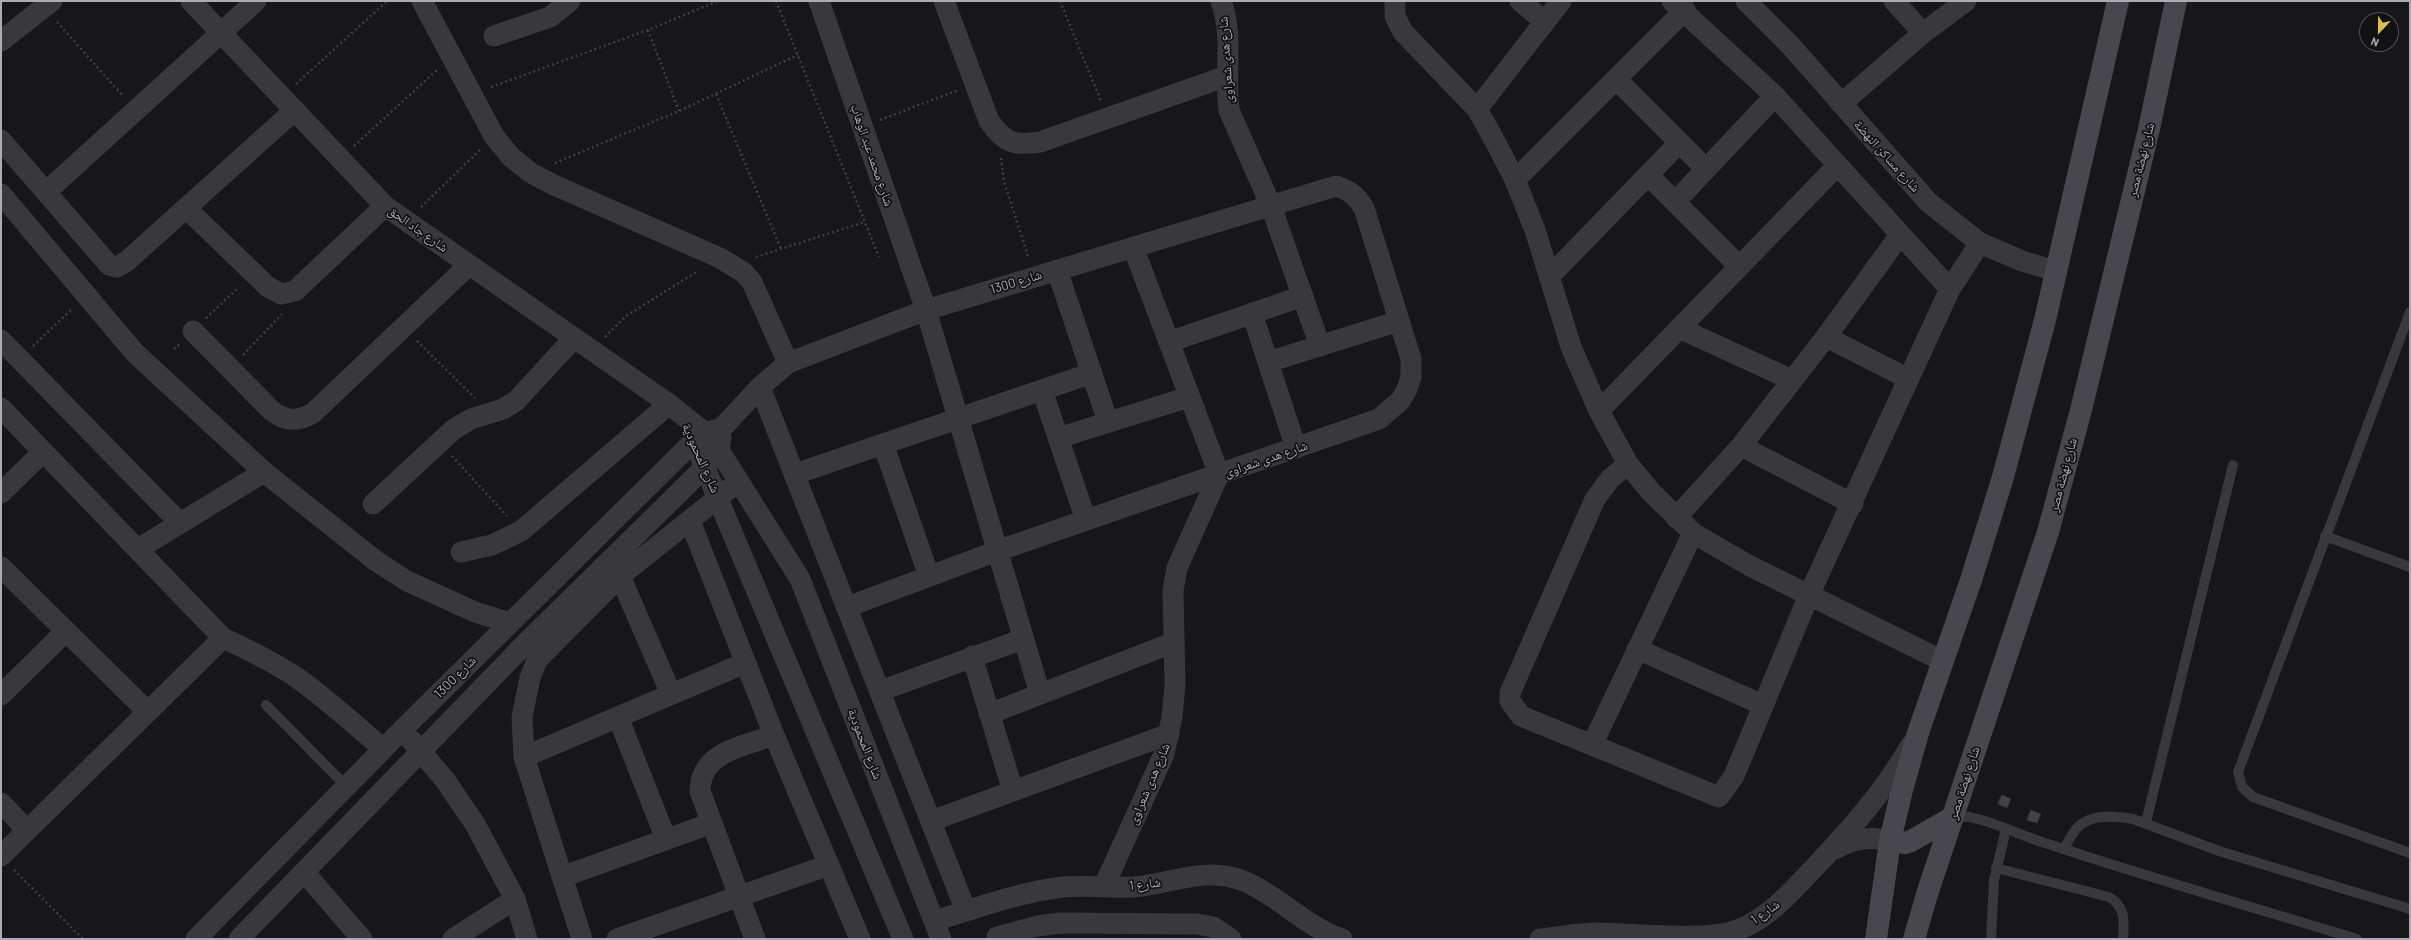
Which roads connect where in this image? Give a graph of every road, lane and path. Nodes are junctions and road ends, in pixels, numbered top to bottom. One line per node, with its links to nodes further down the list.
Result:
1 (191, 1): 24 (street, شارع جاد الحق)
2 (256, 1): 24 (street)
3 (387, 1): 36 (path)
4 (422, 1): 29 (street)
5 (570, 1): 26 (street)
6 (718, 1): 23 (path)
7 (776, 1): 28 (path)
8 (819, 1): 42 (street, شارع محمد عبد الوهاب)
9 (944, 1): 32 (street)
10 (1060, 1): 41 (path)
11 (1221, 1): 30 (street, شارع هدى شعراوى)
12 (1395, 1): 39 (street)
13 (1520, 1): 22 (street)
14 (1561, 1): 22 (street)
15 (1746, 1): 37 (street, شارع مساكن النهضة)
16 (1894, 1): 25 (street)
17 (1966, 1): 25 (street)
18 (2118, 1): 71 (street)
19 (2176, 1): 173 (street, شارع نهضة مصر)
20 (48, 4): 27 (street); 38 (path)
21 (1678, 6): 31 (street); 35 (street)
22 (1544, 22): 39 (street)
23 (648, 30): 33 (path); 40 (path)
24 (221, 33): 36 (street, شارع جاد الحق); 38 (street)
25 (1923, 33): 37 (street)
26 (494, 36)
27 (1, 41)
28 (798, 55): 34 (path); 61 (path)
29 (451, 57): 33 (street); 47 (path)
30 (1227, 76): 41 (street); 58 (street, شارع هدى شعراوى)
31 (1616, 79): 46 (street); 52 (street)
32 (975, 83): 42 (path); 44 (street)
33 (471, 94): 43 (street)
34 (716, 94): 40 (path); 65 (path)
35 (1775, 96): 48 (street); 49 (street)
36 (288, 103): 47 (street, شارع جاد الحق); 59 (street)
37 (1841, 104): 63 (street, شارع مساكن النهضة)
38 (136, 110): 54 (street)
39 (1477, 110): 52 (street)
40 (679, 111): 50 (path)
41 (1108, 118): 44 (street)
42 (862, 127): 79 (street, شارع محمد عبد الوهاب)
43 (494, 136): 50 (street); 60 (path)
44 (1001, 137): 73 (path)
45 (1, 140): 54 (street)
46 (1679, 143): 49 (street); 51 (street)
47 (340, 158): 57 (street, شارع جاد الحق)
48 (1838, 166): 62 (street); 69 (street)
49 (1706, 169): 56 (street)
50 (531, 173): 67 (street)
51 (1648, 175): 56 (street); 74 (street)
52 (1515, 180): 74 (street)
53 (1336, 186): 58 (street, شارع 1300); 82 (street, شارع هدى شعراوى)
54 (46, 192): 59 (street)
55 (1, 194): 77 (street)
56 (1675, 202): 69 (street)
57 (385, 206): 60 (street, شارع جاد الحق); 76 (street)
58 (1271, 206): 64 (street, شارع 1300); 78 (street, شارع هدى شعراوى)
59 (186, 208): 72 (street)
60 (406, 221): 68 (street, شارع جاد الحق)
61 (865, 222): 65 (path); 66 (path)
62 (1900, 235): 75 (street); 86 (street)
63 (1980, 243): 71 (street, شارع مساكن النهضة); 75 (street)
64 (1133, 247): 70 (street, شارع 1300); 89 (street)
65 (781, 249): 67 (path)
66 (879, 257)
67 (726, 261): 92 (path); 95 (street)
68 (470, 265): 83 (street); 87 (street, شارع جاد الحق)
69 (1739, 266): 84 (street)
70 (1057, 270): 73 (street, شارع 1300); 97 (street)
71 (2056, 271): 151 (street)
72 (253, 273): 76 (street); 85 (path)
73 (1035, 277): 79 (street, شارع 1300)
74 (1549, 277): 105 (street)
75 (1950, 289): 98 (street)
76 (288, 294): 96 (path)
77 (87, 295): 93 (path); 120 (street)
78 (1303, 296): 81 (street); 90 (street, شارع هدى شعراوى)
79 (926, 310): 95 (street, شارع 1300); 107 (street, شارع محمد عبد الوهاب)
80 (2410, 312): 134 (lane)
81 (1252, 313): 89 (street); 94 (street)
82 (1399, 321): 90 (street); 114 (street, شارع هدى شعراوى)
83 (404, 327): 96 (street); 106 (path)
84 (1679, 328): 99 (street); 105 (street)
85 (193, 331): 91 (path); 96 (street)
86 (1826, 337): 98 (street); 99 (street)
87 (574, 338): 92 (street, شارع جاد الحق); 106 (street)
88 (1, 340): 93 (street)
89 (1169, 342): 102 (street)
90 (1320, 346): 94 (street)
91 (174, 349)
92 (593, 351): 104 (street, شارع جاد الحق)
93 (19, 359): 131 (street)
94 (1268, 362): 114 (street)
95 (788, 363): 100 (street, شارع 1300)
96 (230, 368)
97 (1092, 373): 101 (street); 108 (street)
98 (1909, 378): 127 (street)
99 (1792, 380): 113 (street)
100 (760, 387): 109 (street, شارع 1300); 121 (street)
101 (1042, 390): 107 (street); 110 (street)
102 (1190, 397): 108 (street); 122 (street)
103 (1, 408): 116 (street)
104 (675, 409): 109 (street, شارع المحمودية); 132 (street)
105 (1599, 411): 117 (street)
106 (489, 412): 111 (street)
107 (958, 418): 112 (street); 136 (street, شارع محمد عبد الوهاب)
108 (1108, 422): 110 (street)
109 (707, 434): 115 (street); 119 (street, شارع المحمودية); 144 (street, شارع 1300)
110 (1058, 438): 129 (street)
111 (439, 442): 126 (street); 132 (path)
112 (883, 444): 121 (street); 141 (street)
113 (1741, 446): 127 (street); 128 (street)
114 (1296, 448): 122 (street, شارع هدى شعراوى)
115 (719, 450): 119 (street, شارع 1300); 123 (street, شارع المحمودية)
116 (43, 452): 124 (street); 135 (street)
117 (1628, 464): 128 (street); 166 (street)
118 (2232, 465): 175 (lane)
119 (705, 466): 125 (street, شارع المحمودية); 168 (street, شارع 1300)
120 (264, 472): 131 (street); 144 (street)
121 (795, 474): 143 (street)
122 (1219, 474): 129 (street); 148 (street, شارع هدى شعراوى)
123 (739, 481): 125 (street); 194 (street, شارع المحمودية)
124 (1, 493)
125 (718, 498): 130 (street); 207 (street, شارع المحمودية)
126 (373, 504)
127 (1853, 504): 142 (street)
128 (1676, 518): 133 (street)
129 (1086, 520): 136 (street)
130 (690, 521): 140 (street); 152 (street)
131 (180, 524): 135 (street)
132 (521, 531): 137 (street)
133 (1693, 533): 142 (street); 149 (street)
134 (2325, 536): 139 (lane); 183 (lane)
135 (138, 549): 146 (street)
136 (997, 551): 141 (street); 147 (street, شارع محمد عبد الوهاب)
137 (461, 552)
138 (1, 567): 145 (street)
139 (2410, 567)
140 (620, 576): 154 (street); 169 (street)
141 (929, 576): 143 (street)
142 (1809, 596): 151 (street); 158 (street)
143 (847, 607): 153 (street)
144 (510, 623): 162 (street, شارع 1300)
145 (66, 631): 156 (street); 159 (street)
146 (223, 638): 159 (street); 167 (street)
147 (1023, 639): 150 (street); 155 (street, شارع محمد عبد الوهاب)
148 (1172, 643): 155 (street); 164 (street, شارع هدى شعراوى)
149 (1637, 649): 158 (street); 166 (street)
150 (972, 656): 153 (street); 160 (street)
151 (1943, 661): 163 (street)
152 (745, 663): 154 (street); 165 (street)
153 (880, 691): 174 (street)
154 (671, 694): 161 (street)
155 (1040, 694): 160 (street)
156 (1, 695)
157 (266, 705): 170 (lane)
158 (1763, 706): 166 (street)
159 (147, 712): 178 (street)
160 (989, 714): 171 (street)
161 (618, 717): 169 (street); 179 (street)
162 (401, 731): 167 (street, شارع 1300); 168 (street)
163 (1918, 733): 180 (street); 182 (street, شارع 1)
164 (1169, 734): 171 (street); 189 (street, شارع هدى شعراوى)
165 (774, 735): 176 (street); 185 (street)
166 (1592, 745)
167 (383, 749): 170 (street, شارع 1300)
168 (422, 751): 187 (street, شارع 1300); 191 (street)
169 (524, 757): 188 (street)
170 (346, 786): 198 (street, شارع 1300)
171 (1013, 791): 174 (street)
172 (1, 803): 178 (street)
173 (1953, 817): 177 (lane); 180 (street); 212 (street, شارع نهضة مصر)
174 (931, 821): 192 (street)
175 (2146, 822): 181 (lane); 193 (lane)
176 (712, 823): 179 (street); 190 (street)
177 (2006, 829): 181 (lane); 186 (lane)
178 (28, 830): 184 (street)
179 (666, 839): 188 (street)
180 (1890, 841): 182 (street, شارع 1); 211 (street)
181 (2064, 849): 215 (lane)
182 (1829, 852): 210 (street, شارع 1)
183 (2410, 853)
184 (1, 856): 197 (path)
185 (829, 865): 190 (street); 206 (street)
186 (1996, 868): 213 (lane); 214 (lane)
187 (304, 872): 199 (street, شارع 1300); 200 (street)
188 (562, 877): 203 (street)
189 (1104, 886): 192 (street, شارع 1); 209 (street, شارع 1)
190 (739, 896): 204 (street); 205 (street)
191 (515, 899): 201 (street); 202 (street)
192 (975, 908): 194 (street, شارع 1); 196 (street)
193 (2410, 909)
194 (938, 930)
195 (1084, 931): 196 (street); 208 (street)
196 (997, 938)
197 (83, 939)
198 (196, 939)
199 (239, 939)
200 (362, 939)
201 (453, 939)
202 (527, 939)
203 (582, 939)
204 (618, 939)
205 (755, 939)
206 (860, 939)
207 (903, 939)
208 (1231, 939)
209 (1341, 939)
210 (1540, 939)
211 (1876, 939)
212 (1914, 939)
213 (1991, 939)
214 (2123, 939)
215 (2357, 939)

